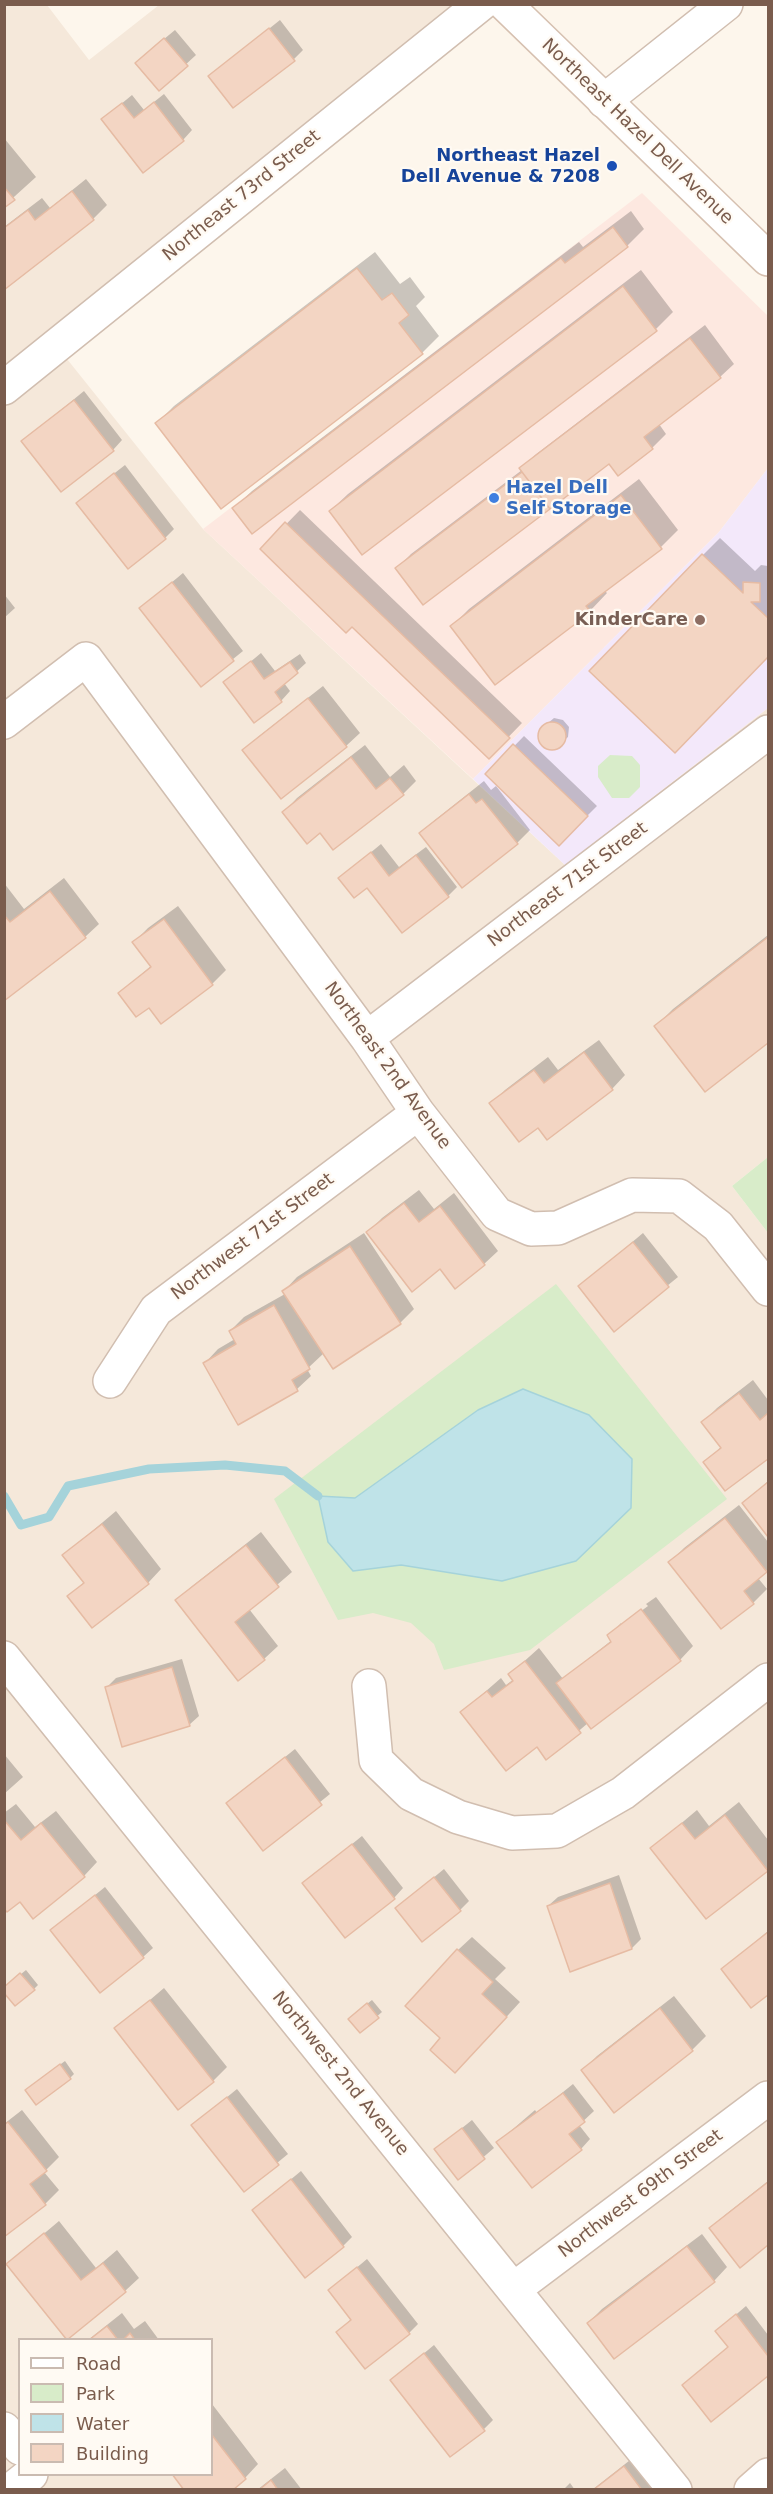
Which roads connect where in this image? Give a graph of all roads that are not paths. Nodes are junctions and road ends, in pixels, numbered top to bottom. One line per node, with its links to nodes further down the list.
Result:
1 (481, 4): 6 (street, Northeast 73rd Street)
2 (505, 4): 4 (street, Northeast Hazel Dell Avenue)
3 (726, 4): 4 (street)
4 (604, 100): 5 (street, Northeast Hazel Dell Avenue)
5 (768, 259)
6 (4, 388)
7 (4, 722): 9 (street, Northeast 2nd Avenue)
8 (768, 732): 9 (street, Northeast 71st Street)
9 (367, 1038): 10 (street, Northeast 2nd Avenue)
10 (418, 1113): 11 (street, Northeast 2nd Avenue); 12 (street, Northwest 71st Street)
11 (768, 1289)
12 (111, 1381)
13 (4, 1658): 17 (street, Northwest 2nd Avenue)
14 (768, 1680): 15 (street)
15 (369, 1686)
16 (768, 2098): 17 (street, Northwest 69th Street)
17 (514, 2289): 25 (street, Northwest 2nd Avenue)
18 (4, 2428): 19 (street)
19 (18, 2446)
20 (768, 2475): 26 (street)
21 (30, 2476): 23 (street)
22 (40, 2476): 24 (street)
23 (11, 2490)
24 (51, 2490)
25 (675, 2490)
26 (751, 2490)

